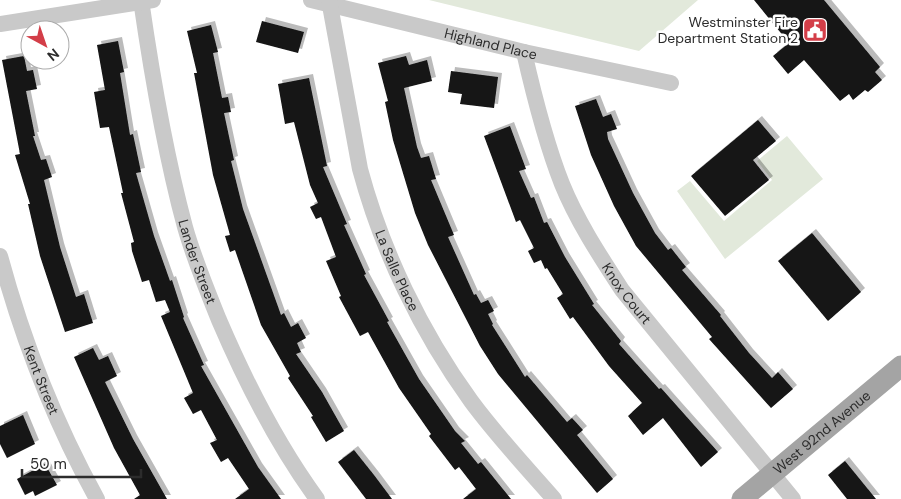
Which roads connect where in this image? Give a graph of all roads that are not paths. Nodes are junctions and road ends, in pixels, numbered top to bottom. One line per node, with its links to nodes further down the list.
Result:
1 (311, 0): 3 (street, Highland Place)
2 (145, 1): 4 (street); 11 (street, Lander Street)
3 (330, 2): 5 (street, Highland Place); 12 (street, La Salle Place)
4 (0, 24)
5 (524, 52): 6 (street, Highland Place); 9 (street, Knox Court)
6 (671, 83)
7 (0, 256): 10 (street, Kent Street)
8 (901, 366): 9 (main road, West 92nd Avenue)
9 (772, 472): 13 (main road, West 92nd Avenue); 14 (street, Knox Court)
10 (97, 499)
11 (317, 499)
12 (554, 499)
13 (742, 499)
14 (793, 499)

